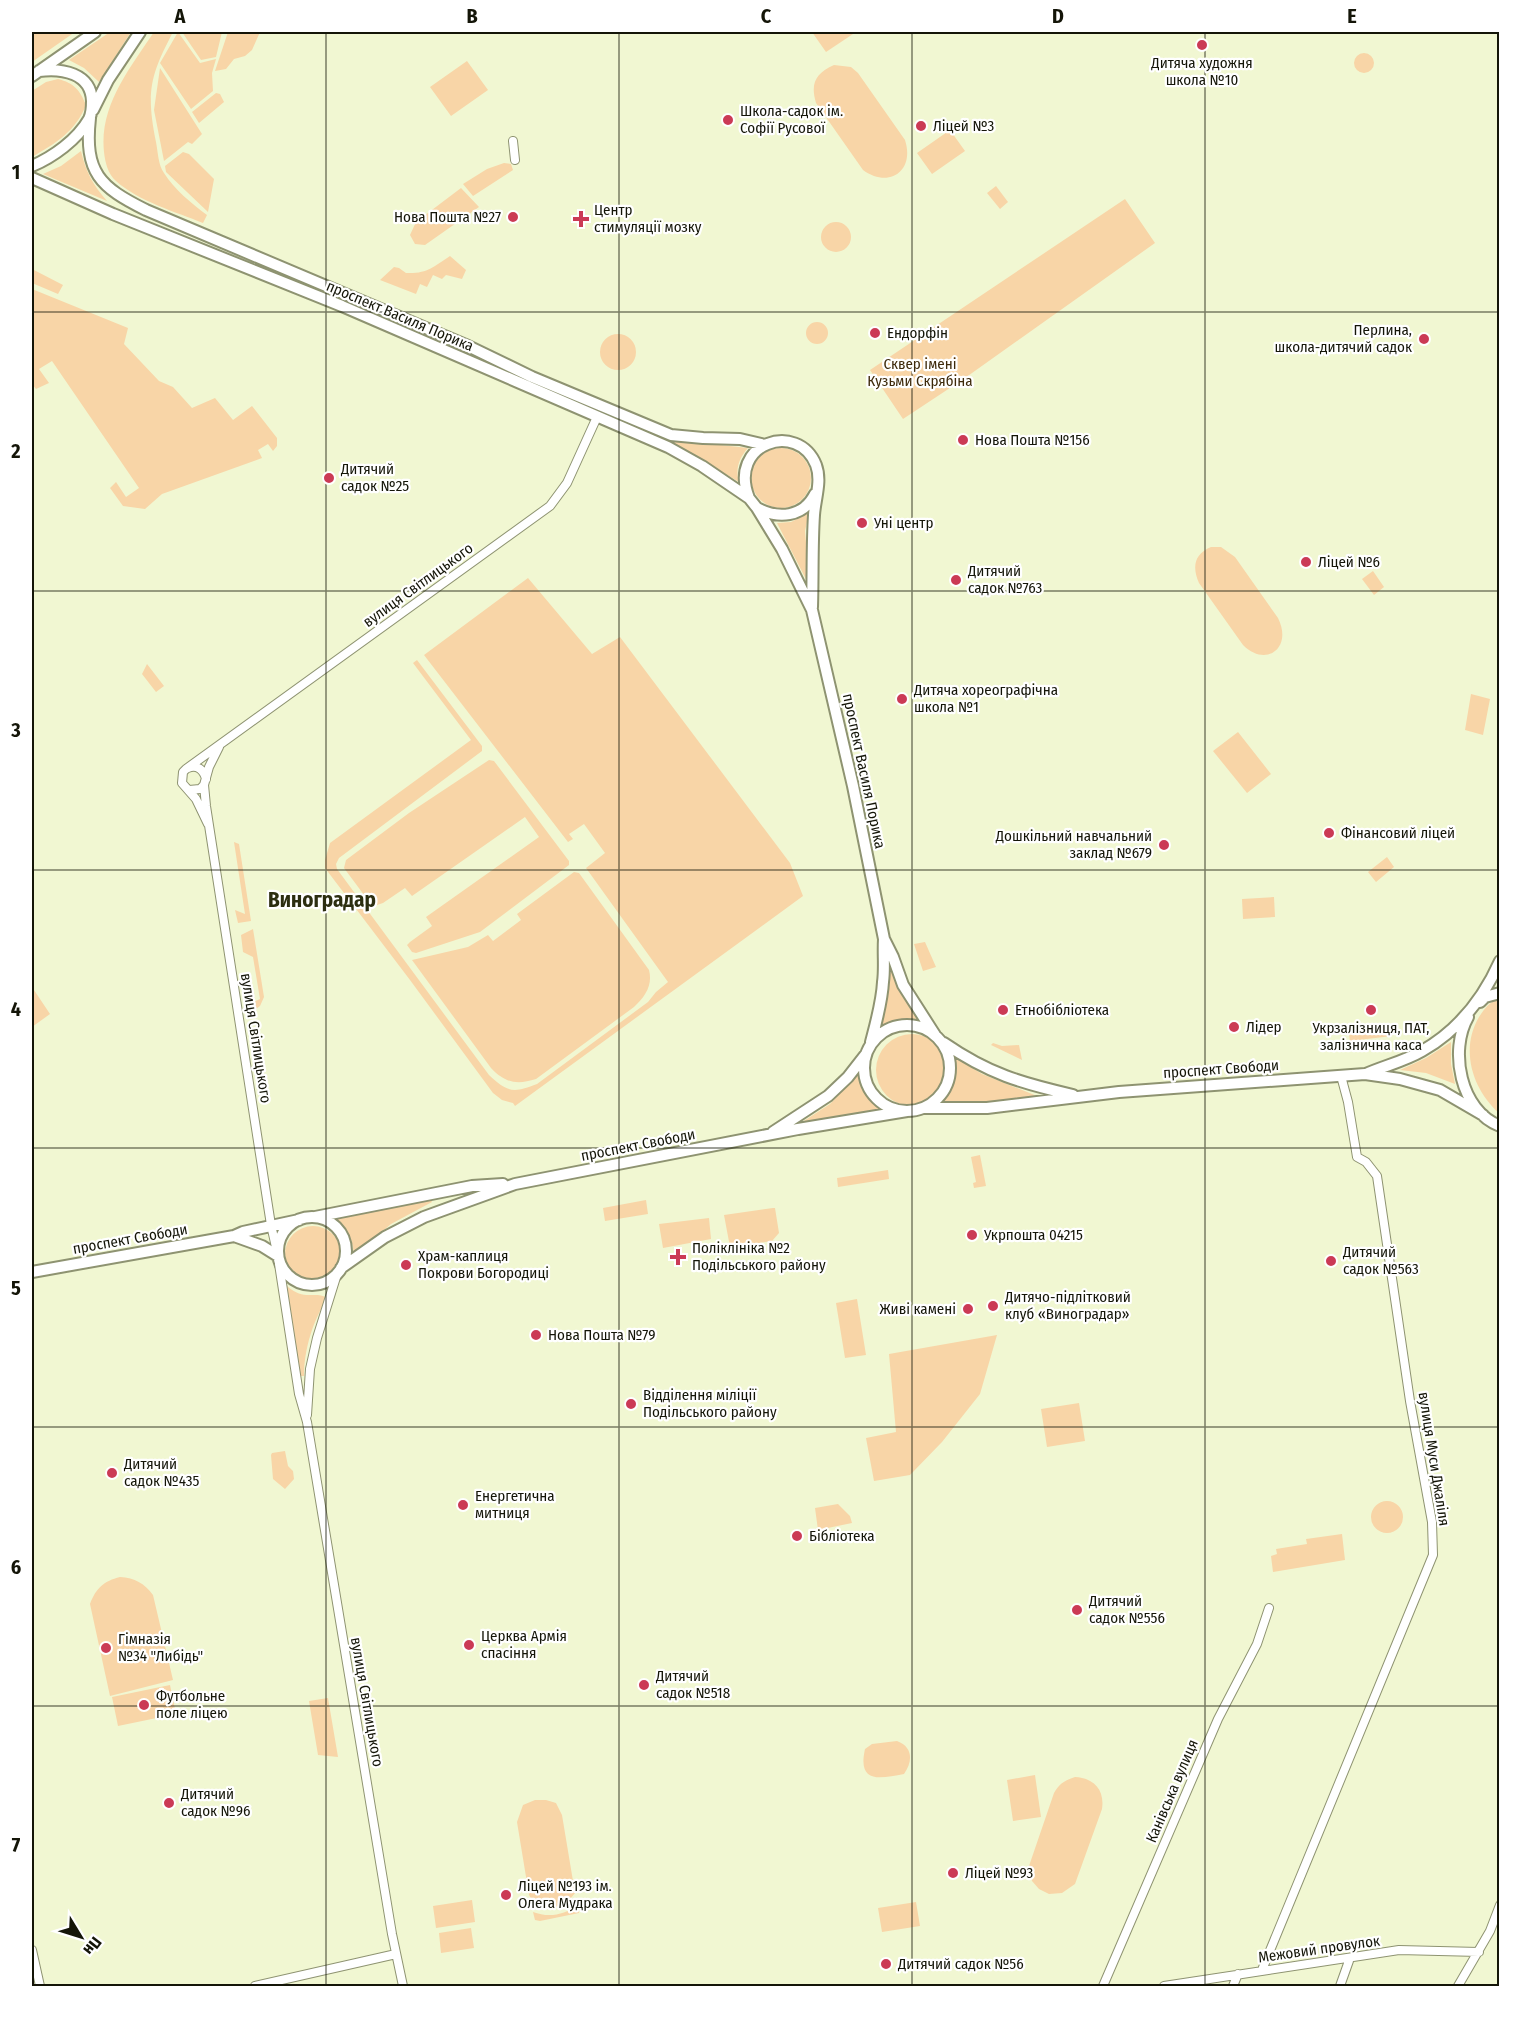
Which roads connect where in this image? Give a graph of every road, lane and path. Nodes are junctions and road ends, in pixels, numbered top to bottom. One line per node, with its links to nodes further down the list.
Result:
1 (95, 32): 3 (street)
2 (140, 32): 4 (street)
3 (35, 73): 4 (street)
4 (91, 114): 7 (street); 10 (street, проспект Василя Порика)
5 (513, 141): 6 (street)
6 (515, 160)
7 (32, 166)
8 (32, 178): 9 (street, проспект Василя Порика)
9 (597, 417): 12 (street, проспект Василя Порика); 15 (street, вулиця Світлицького)
10 (765, 445): 11 (street, проспект Василя Порика); 12 (street)
11 (817, 489): 13 (street); 14 (street, проспект Василя Порика)
12 (749, 498): 13 (street, проспект Василя Порика)
13 (757, 508): 14 (street, проспект Василя Порика)
14 (812, 610): 20 (street, проспект Василя Порика)
15 (220, 746): 16 (street, вулиця Світлицького); 17 (street, вулиця Світлицького)
16 (186, 769): 17 (street); 18 (street)
17 (205, 782): 18 (street); 19 (street, вулиця Світлицького)
18 (189, 790): 19 (street, вулиця Світлицького)
19 (208, 824): 37 (street, вулиця Світлицького)
20 (884, 939): 24 (street, проспект Василя Порика); 25 (street, проспект Василя Порика)
21 (1500, 961): 23 (street)
22 (1500, 993): 23 (street)
23 (1473, 1009): 26 (street, проспект Свободи); 31 (street)
24 (938, 1038): 25 (street); 28 (street, проспект Свободи); 29 (street)
25 (868, 1050): 30 (street); 33 (street, проспект Свободи)
26 (1365, 1074): 27 (street, проспект Свободи); 31 (street, проспект Свободи)
27 (1341, 1076): 28 (street, проспект Свободи); 49 (street, вулиця Муси Джаліля)
28 (1079, 1096): 29 (street, проспект Свободи)
29 (923, 1108): 30 (street)
30 (907, 1111): 33 (street, проспект Свободи)
31 (1483, 1115): 32 (street, проспект Свободи)
32 (1500, 1126)
33 (766, 1136): 34 (street, проспект Свободи)
34 (515, 1184): 35 (street, проспект Свободи); 40 (street, проспект Свободи)
35 (312, 1217): 36 (street); 40 (street)
36 (299, 1220): 37 (street, проспект Свободи); 39 (street)
37 (271, 1225): 38 (street, проспект Свободи); 39 (street, вулиця Світлицького)
38 (234, 1236): 39 (street, проспект Свободи); 41 (street, проспект Свободи)
39 (279, 1260): 40 (street); 42 (street, вулиця Світлицького)
40 (339, 1271): 42 (street, вулиця Світлицького)
41 (32, 1272)
42 (307, 1422): 47 (street, вулиця Світлицького)
43 (1269, 1608): 54 (street, Канівська вулиця)
44 (1500, 1905): 46 (street)
45 (32, 1950): 51 (street)
46 (1479, 1952): 48 (street, Межовий провулок); 58 (street)
47 (396, 1954): 52 (street); 53 (street, вулиця Світлицького)
48 (1350, 1958): 49 (street, Межовий провулок); 57 (street)
49 (1262, 1970): 50 (street, Межовий провулок)
50 (1238, 1974): 55 (street, Межовий провулок); 56 (street)
51 (40, 1986)
52 (255, 1986)
53 (403, 1986)
54 (1103, 1986)
55 (1164, 1986)
56 (1233, 1986)
57 (1340, 1986)
58 (1458, 1986)

